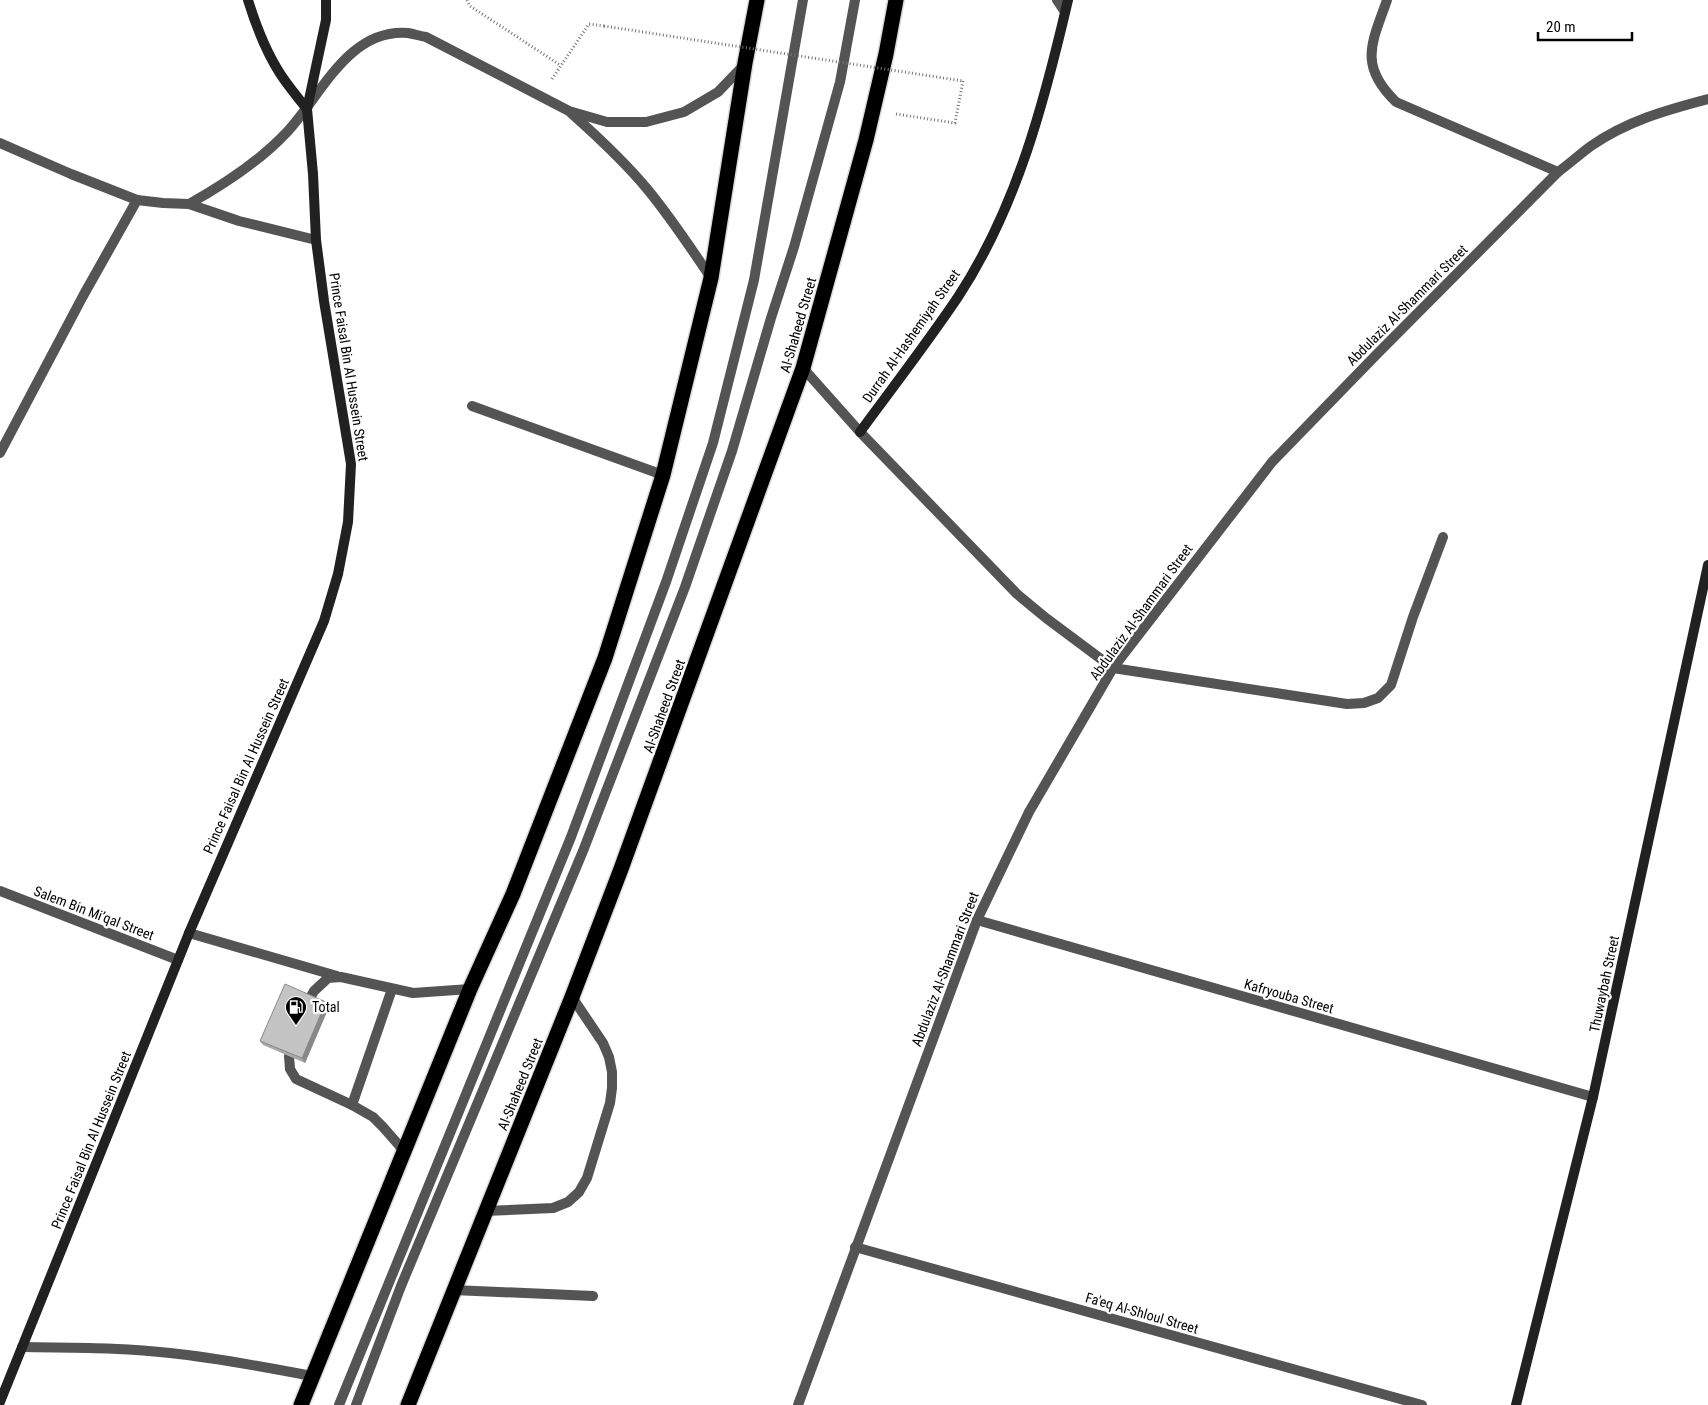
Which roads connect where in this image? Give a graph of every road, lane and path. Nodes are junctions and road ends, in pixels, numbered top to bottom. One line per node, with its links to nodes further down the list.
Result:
1 (248, 0): 14 (street)
2 (326, 0): 14 (street, Prince Faisal Bin Al Hussein Street)
3 (468, 0): 16 (path, bridge)
4 (757, 0): 12 (highway)
5 (803, 0): 52 (street)
6 (855, 0): 53 (street)
7 (896, 0): 16 (highway, Al-Shaheed Street)
8 (1057, 0): 11 (street)
9 (1068, 0): 11 (street, Durrah Al-Hashemiyah Street)
10 (1387, 0): 18 (street)
11 (1065, 12): 25 (street, Durrah Al-Hashemiyah Street)
12 (745, 64): 15 (street); 22 (highway)
13 (1708, 99): 18 (street, Abdulaziz Al-Shammari Street)
14 (307, 110): 15 (street); 20 (street); 21 (street, Prince Faisal Bin Al Hussein Street)
15 (569, 111): 22 (street)
16 (873, 111): 23 (highway, Al-Shaheed Street)
17 (0, 142): 19 (street)
18 (1558, 172): 30 (street, Abdulaziz Al-Shammari Street)
19 (137, 200): 20 (street); 26 (street)
20 (189, 204): 21 (street)
21 (316, 240): 33 (street, Prince Faisal Bin Al Hussein Street)
22 (711, 278): 27 (highway)
23 (803, 368): 25 (street); 39 (highway, Al-Shaheed Street)
24 (472, 406): 27 (street)
25 (860, 432): 30 (street)
26 (0, 453)
27 (663, 475): 37 (highway)
28 (1443, 537): 30 (street)
29 (1708, 566): 41 (street, Thuwaybah Street)
30 (1113, 668): 32 (street, Abdulaziz Al-Shammari Street)
31 (0, 891): 34 (street, Salem Bin Mi’qal Street)
32 (976, 920): 41 (street, Kafryouba Street); 45 (street, Abdulaziz Al-Shammari Street)
33 (189, 933): 34 (street, Prince Faisal Bin Al Hussein Street); 35 (street)
34 (178, 960): 48 (street, Prince Faisal Bin Al Hussein Street)
35 (341, 977): 36 (street); 38 (street)
36 (392, 989): 37 (street); 42 (street)
37 (470, 989): 43 (highway)
38 (310, 998)
39 (572, 998): 44 (highway, Al-Shaheed Street); 44 (street)
40 (289, 1056): 42 (street)
41 (1593, 1097): 57 (street, Thuwaybah Street)
42 (352, 1105): 43 (street)
43 (404, 1151): 49 (highway)
44 (486, 1211): 46 (highway, Al-Shaheed Street)
45 (855, 1247): 55 (street, Abdulaziz Al-Shammari Street); 56 (street, Fa'eq Al-Shloul Street)
46 (453, 1290): 47 (street); 54 (highway, Al-Shaheed Street)
47 (593, 1296)
48 (22, 1348): 49 (street); 50 (street, Prince Faisal Bin Al Hussein Street)
49 (312, 1376): 51 (highway)
50 (0, 1402)
51 (301, 1405)
52 (338, 1405)
53 (356, 1405)
54 (408, 1405)
55 (798, 1405)
56 (1422, 1405)
57 (1516, 1405)

